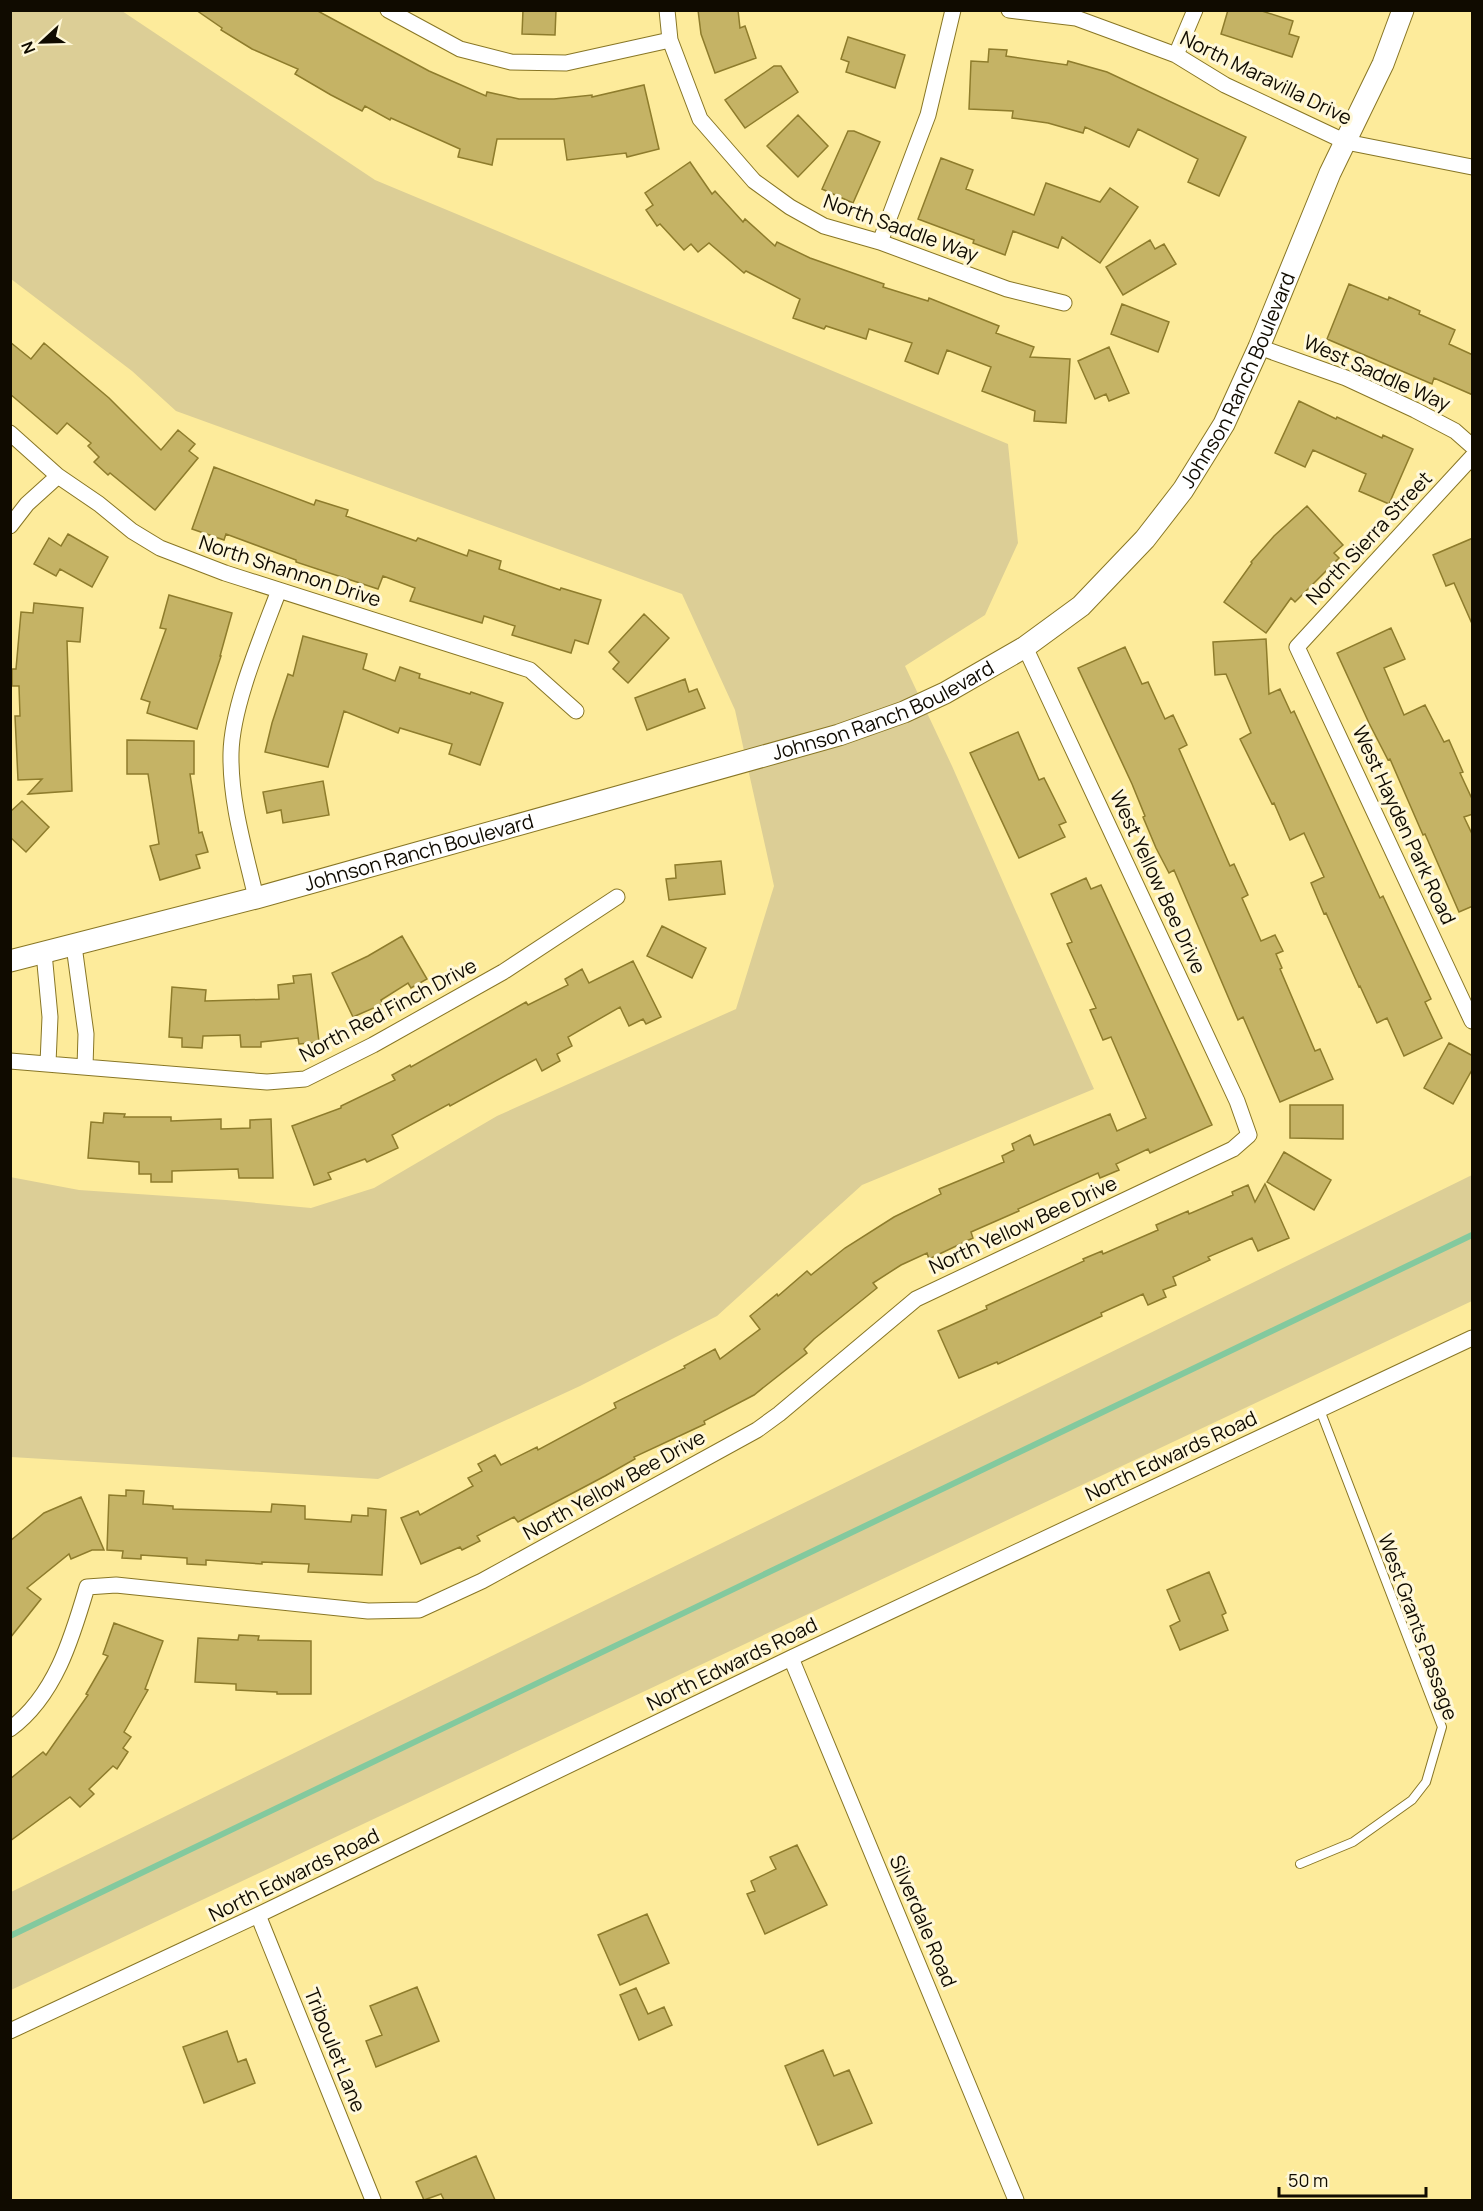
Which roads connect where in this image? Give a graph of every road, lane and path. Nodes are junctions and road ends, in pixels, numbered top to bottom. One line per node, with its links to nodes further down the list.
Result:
1 (388, 10): 7 (street)
2 (666, 10): 7 (street, North Saddle Way)
3 (953, 10): 11 (street)
4 (1009, 10): 8 (street, North Maravilla Drive)
5 (1195, 10): 8 (street)
6 (1403, 10): 9 (street, Johnson Ranch Boulevard)
7 (670, 40): 11 (street, North Saddle Way)
8 (1176, 56): 9 (street, North Maravilla Drive)
9 (1346, 142): 10 (street, North Maravilla Drive); 13 (street, Johnson Ranch Boulevard)
10 (1473, 167)
11 (880, 242): 12 (street, North Saddle Way)
12 (1064, 303)
13 (1259, 347): 15 (street, West Saddle Way); 20 (street, Johnson Ranch Boulevard)
14 (10, 433): 17 (street, North Shannon Drive)
15 (1473, 446)
16 (1473, 457): 21 (street, North Sierra Street)
17 (58, 476): 18 (street); 19 (street, North Shannon Drive)
18 (10, 526)
19 (279, 590): 22 (street, North Shannon Drive); 24 (street)
20 (1025, 647): 24 (street, Johnson Ranch Boulevard); 32 (street, West Yellow Bee Drive)
21 (1297, 647): 28 (street, West Hayden Park Road)
22 (576, 711)
23 (617, 897): 31 (street, North Red Finch Drive)
24 (256, 898): 25 (street, Johnson Ranch Boulevard)
25 (74, 946): 26 (street, Johnson Ranch Boulevard); 31 (street)
26 (44, 953): 27 (street, Johnson Ranch Boulevard); 30 (street)
27 (10, 961)
28 (1473, 1021)
29 (10, 1061): 30 (street, North Red Finch Drive)
30 (48, 1063): 31 (street, North Red Finch Drive)
31 (85, 1067)
32 (1249, 1135): 36 (street, North Yellow Bee Drive)
33 (1473, 1338): 34 (street, North Edwards Road)
34 (1320, 1410): 35 (street, North Edwards Road); 37 (lane, West Grants Passage)
35 (791, 1658): 38 (street, North Edwards Road); 41 (street, Silverdale Road)
36 (10, 1728)
37 (1300, 1864)
38 (258, 1915): 39 (street, North Edwards Road); 40 (street, Triboulet Lane)
39 (10, 2031)
40 (373, 2200)
41 (1016, 2200)

